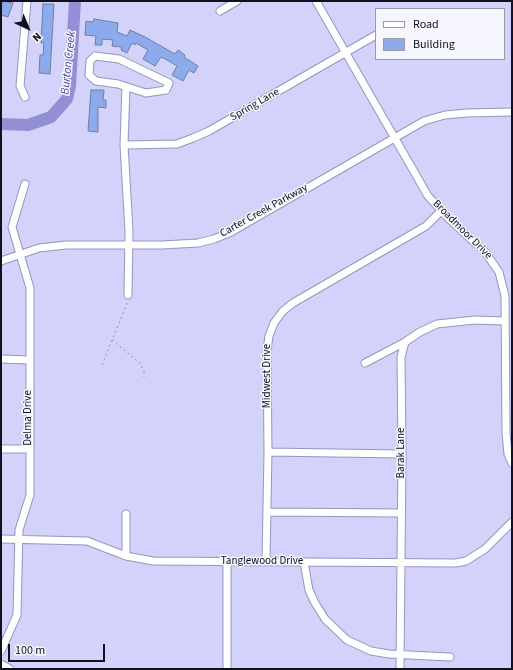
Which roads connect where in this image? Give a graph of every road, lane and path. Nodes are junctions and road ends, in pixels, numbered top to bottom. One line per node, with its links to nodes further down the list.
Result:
1 (28, 1): 8 (street)
2 (237, 1): 4 (street)
3 (316, 1): 6 (street, Broadmoor Drive)
4 (220, 11)
5 (375, 36): 6 (street, Spring Lane)
6 (346, 53): 10 (street, Broadmoor Drive); 11 (street, Spring Lane)
7 (126, 87): 7 (street); 11 (street)
8 (25, 97)
9 (512, 112): 10 (street, Carter Creek Parkway)
10 (394, 137): 13 (street, Broadmoor Drive); 14 (street, Carter Creek Parkway)
11 (124, 145): 14 (street)
12 (25, 184): 15 (street, Delma Drive)
13 (441, 211): 18 (street, Broadmoor Drive); 28 (street, Midwest Drive)
14 (128, 245): 15 (street, Carter Creek Parkway); 17 (street)
15 (21, 254): 16 (street, Carter Creek Parkway); 22 (street, Delma Drive)
16 (1, 261)
17 (128, 295): 19 (path)
18 (505, 321): 20 (street); 30 (street, Broadmoor Drive)
19 (112, 339): 24 (path); 25 (path)
20 (405, 342): 23 (street); 29 (street, Barak Lane)
21 (1, 359): 22 (street)
22 (29, 360): 27 (street, Delma Drive)
23 (365, 363)
24 (102, 365)
25 (144, 378)
26 (1, 448): 27 (street)
27 (29, 449): 36 (street, Delma Drive)
28 (268, 452): 29 (street); 31 (street, Midwest Drive)
29 (402, 454): 32 (street, Barak Lane)
30 (512, 463)
31 (268, 512): 32 (street); 39 (street, Midwest Drive)
32 (401, 513): 41 (street, Barak Lane)
33 (126, 514): 37 (street)
34 (512, 522): 41 (street, Tanglewood Drive)
35 (1, 539): 36 (street, Tanglewood Drive)
36 (19, 539): 37 (street, Tanglewood Drive); 42 (street, Delma Drive)
37 (126, 556): 38 (street, Tanglewood Drive)
38 (226, 562): 39 (street, Tanglewood Drive); 47 (street)
39 (266, 562): 40 (street, Tanglewood Drive)
40 (304, 562): 41 (street, Tanglewood Drive); 43 (street)
41 (401, 563): 43 (street, Barak Lane)
42 (1, 651)
43 (400, 654): 44 (street); 48 (street, Barak Lane)
44 (450, 658)
45 (1, 664): 46 (street)
46 (10, 669)
47 (227, 669)
48 (400, 669)

